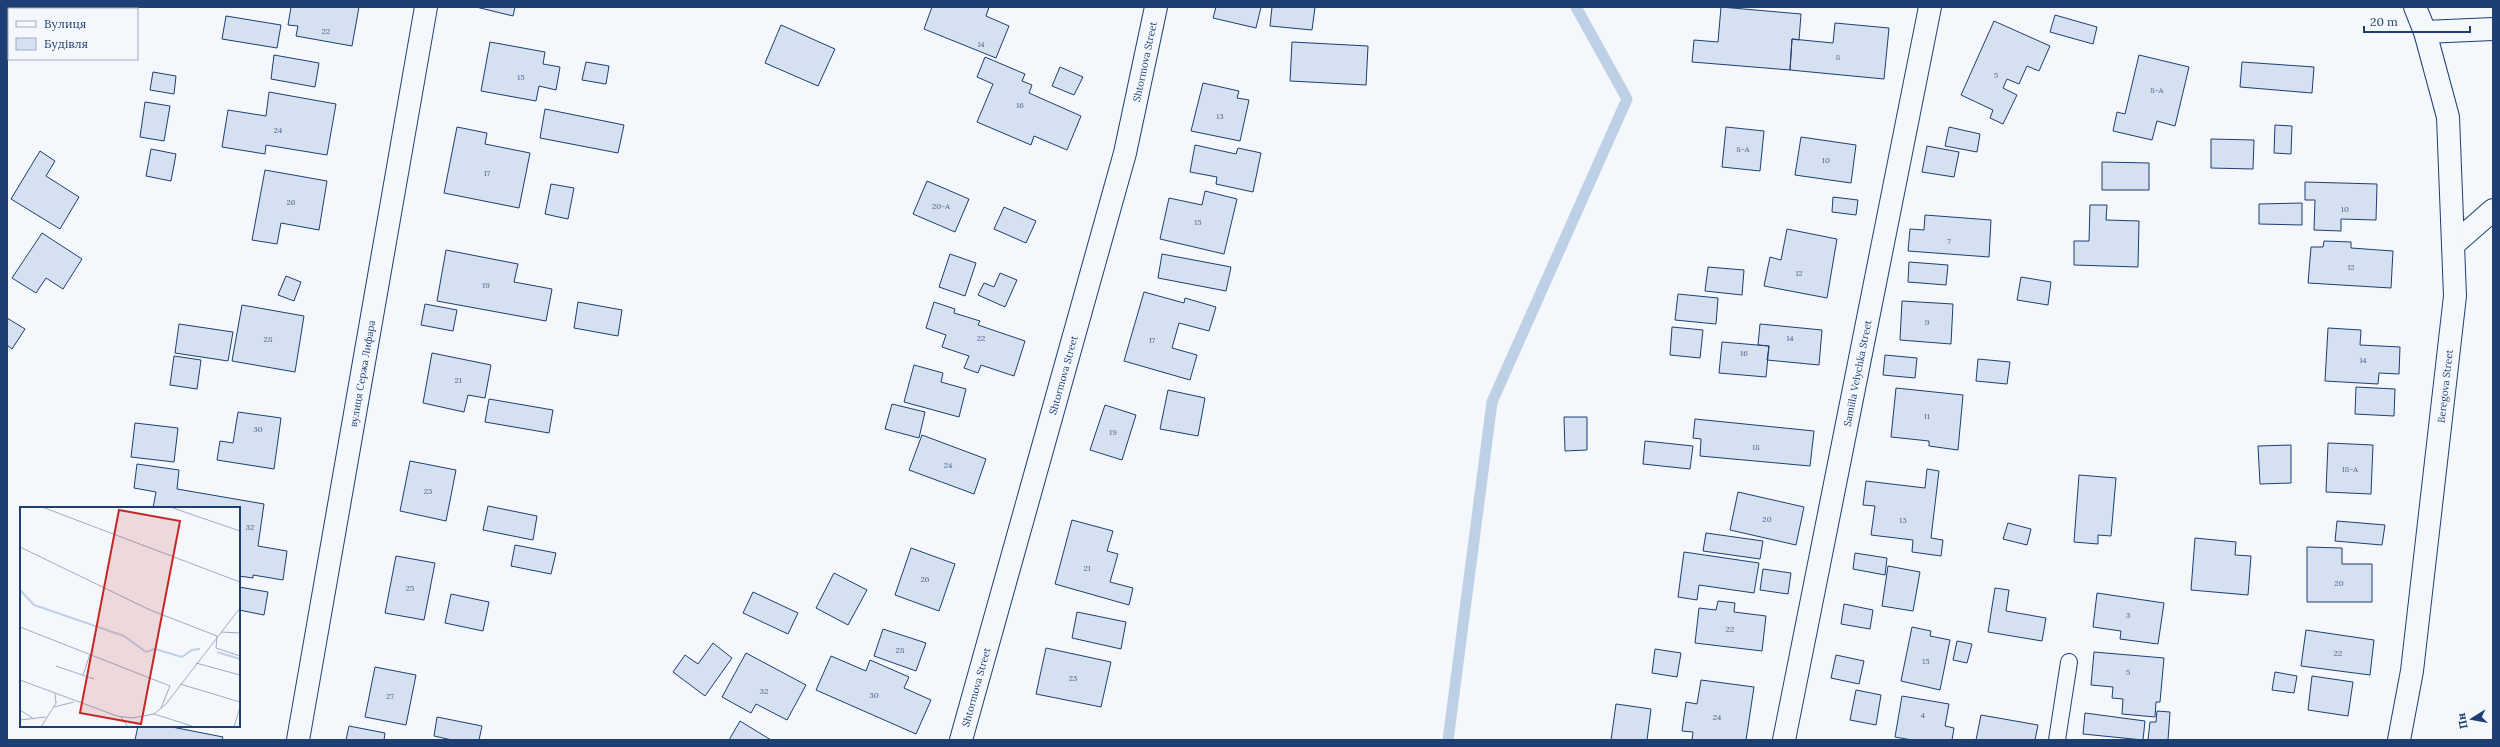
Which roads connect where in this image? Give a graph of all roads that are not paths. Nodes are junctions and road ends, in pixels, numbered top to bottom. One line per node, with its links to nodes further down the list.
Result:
1 (426, 7): 10 (street, вулиця Сержа Лифара)
2 (1156, 7): 11 (street, Shtormova Street)
3 (1930, 7): 12 (street, Samiila Velychka Street)
4 (2415, 7): 6 (street, Beregova Street)
5 (2493, 29): 6 (street)
6 (2425, 32): 8 (street, Beregova Street)
7 (2493, 210): 8 (street)
8 (2453, 246): 14 (street, Beregova Street)
9 (2069, 662): 13 (lane)
10 (298, 740)
11 (961, 740)
12 (1784, 740)
13 (2057, 740)
14 (2398, 740)

